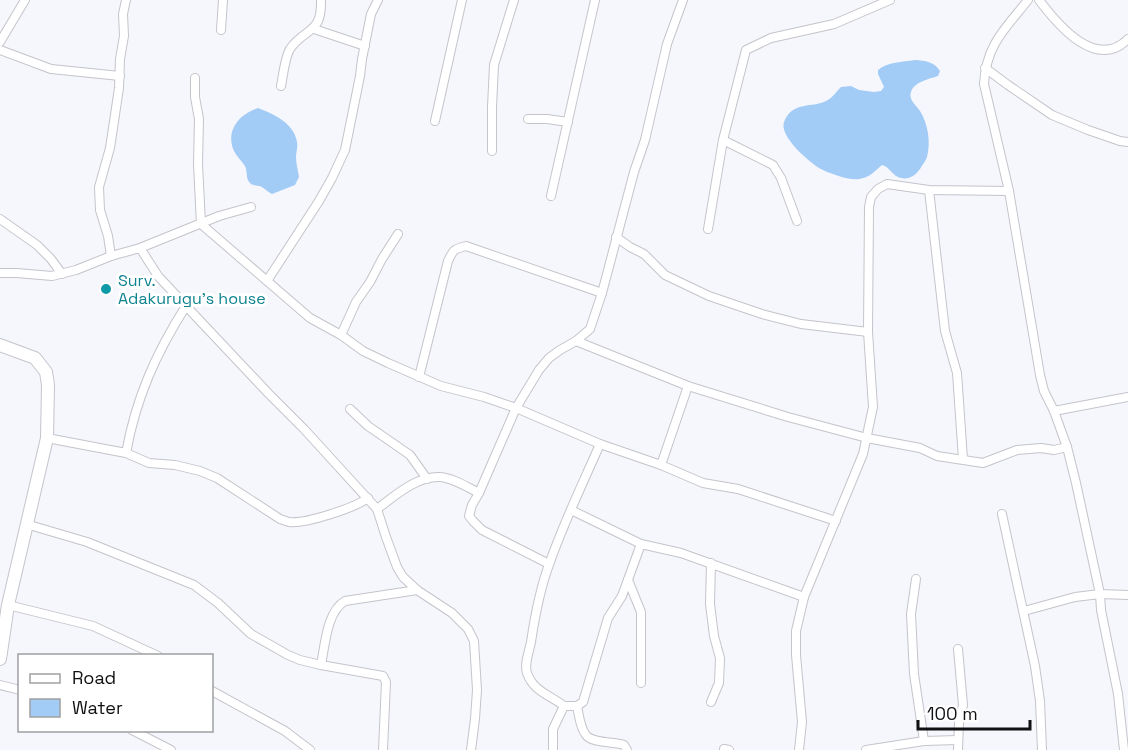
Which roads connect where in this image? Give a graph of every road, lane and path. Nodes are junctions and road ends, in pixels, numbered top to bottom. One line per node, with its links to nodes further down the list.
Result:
1 (25, 0): 16 (street)
2 (126, 0): 20 (street)
3 (223, 0): 14 (street)
4 (321, 0): 13 (street)
5 (378, 0): 17 (street)
6 (462, 0): 24 (street)
7 (514, 0): 28 (street)
8 (595, 0): 25 (street)
9 (683, 0): 38 (street)
10 (890, 0): 26 (street)
11 (1028, 0): 19 (street)
12 (1039, 0): 15 (street)
13 (314, 29): 17 (street); 22 (street)
14 (221, 30)
15 (1128, 39)
16 (0, 42)
17 (365, 46): 43 (street)
18 (0, 50): 20 (street)
19 (985, 68): 27 (street); 30 (street)
20 (120, 75): 40 (street)
21 (195, 78): 35 (street)
22 (281, 86)
23 (528, 119): 25 (street)
24 (435, 121)
25 (568, 122): 31 (street)
26 (723, 140): 34 (street); 36 (street)
27 (1128, 142)
28 (492, 151)
29 (928, 190): 30 (street); 46 (street); 61 (street)
30 (1009, 191): 55 (street)
31 (550, 196)
32 (251, 207): 35 (street)
33 (0, 219): 42 (street)
34 (797, 221)
35 (201, 224): 39 (street); 43 (street)
36 (708, 229)
37 (398, 234): 47 (street)
38 (616, 237): 44 (street); 46 (street)
39 (140, 248): 40 (street); 45 (street)
40 (111, 255): 42 (street)
41 (0, 273): 42 (street)
42 (62, 274)
43 (267, 281): 47 (street)
44 (602, 293): 48 (street); 50 (street)
45 (186, 306): 60 (street); 65 (street)
46 (868, 332): 57 (street)
47 (341, 335): 50 (street)
48 (576, 341): 51 (street); 53 (street)
49 (0, 345): 56 (street)
50 (419, 377): 53 (street)
51 (688, 386): 57 (street); 62 (street)
52 (1128, 397): 55 (street)
53 (516, 408): 58 (street); 64 (street)
54 (351, 409): 63 (street)
55 (1054, 411): 59 (street)
56 (47, 438): 60 (street); 70 (street)
57 (867, 438): 61 (street); 69 (street)
58 (600, 444): 62 (street); 67 (street)
59 (1067, 447): 61 (street); 77 (street)
60 (126, 453): 65 (street)
61 (963, 459)
62 (661, 465): 69 (street)
63 (427, 479): 64 (street); 66 (street)
64 (479, 493): 73 (street)
65 (368, 498): 66 (street)
66 (377, 509): 76 (street)
67 (571, 510): 71 (street); 73 (street)
68 (1002, 514): 81 (street)
69 (836, 521): 79 (street)
70 (26, 524): 80 (street); 85 (street)
71 (641, 544): 72 (street); 75 (street)
72 (711, 563): 79 (street); 90 (street)
73 (549, 564): 91 (street)
74 (916, 579): 95 (street)
75 (628, 580): 86 (street); 92 (street)
76 (417, 590): 85 (street); 99 (street)
77 (1100, 594): 78 (street); 81 (street); 106 (street)
78 (1128, 594)
79 (804, 597): 102 (street)
80 (8, 605): 83 (street); 84 (street)
81 (1024, 611): 105 (street)
82 (958, 649): 94 (street)
83 (154, 654)
84 (0, 659)
85 (321, 665): 98 (street)
86 (641, 683)
87 (0, 686): 88 (street)
88 (18, 690)
89 (213, 692): 97 (street)
90 (711, 702)
91 (564, 706): 92 (street); 100 (street)
92 (577, 706): 101 (street)
93 (136, 732): 96 (street)
94 (958, 740): 95 (street); 104 (street)
95 (924, 741): 103 (street)
96 (171, 750)
97 (310, 750)
98 (383, 750)
99 (471, 750)
100 (553, 750)
101 (627, 750)
102 (799, 750)
103 (866, 750)
104 (958, 750)
105 (1042, 750)
106 (1124, 750)

